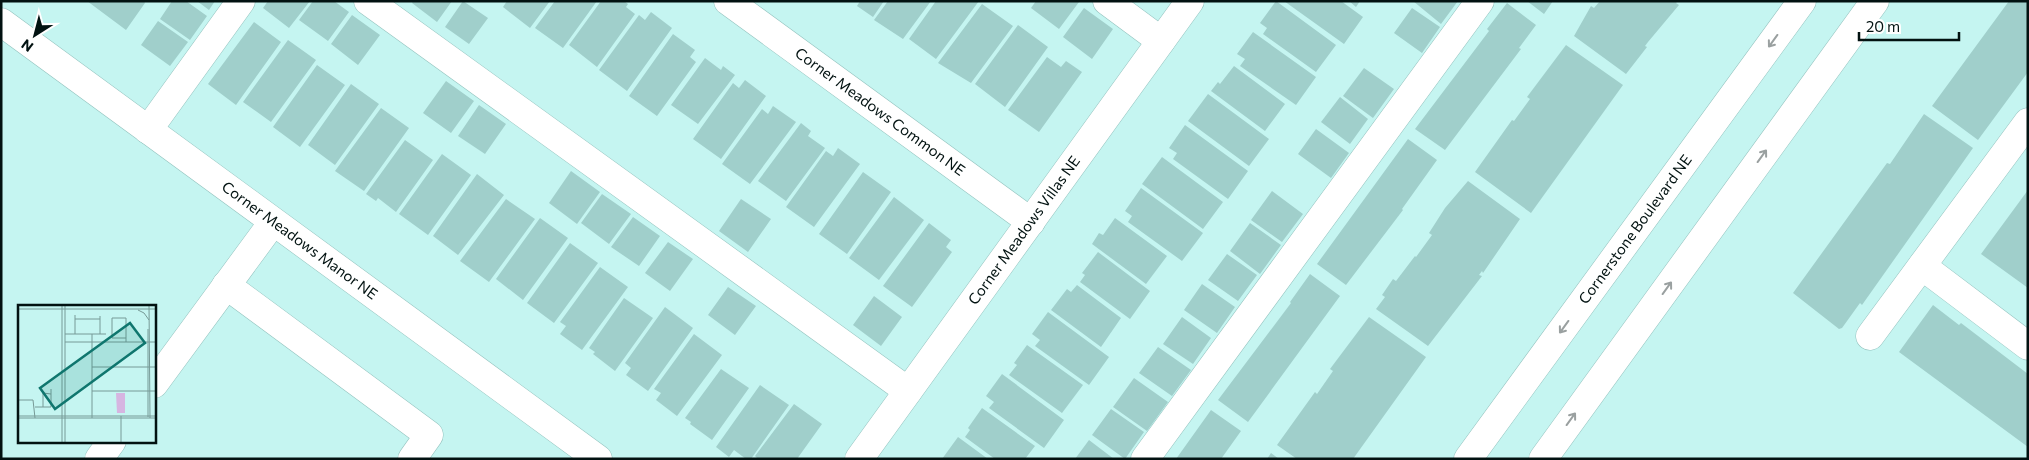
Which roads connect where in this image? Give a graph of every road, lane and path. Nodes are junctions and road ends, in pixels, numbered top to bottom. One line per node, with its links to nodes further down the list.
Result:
1 (241, 1): 12 (street)
2 (368, 1): 20 (street)
3 (728, 1): 14 (street, Corner Meadows Common NE)
4 (1106, 1): 10 (street)
5 (1190, 1): 10 (street, Corner Meadows Villas NE)
6 (1480, 1): 26 (street)
7 (1802, 1): 27 (street, Cornerstone Boulevard NE, one-way to 27)
8 (1875, 1): 28 (street, one-way to 8)
9 (1, 22): 12 (street, Corner Meadows Manor NE)
10 (1161, 41): 14 (street, Corner Meadows Villas NE)
11 (2028, 122): 15 (street)
12 (148, 130): 13 (street, Corner Meadows Manor NE)
13 (273, 222): 16 (street); 24 (street, Corner Meadows Manor NE)
14 (1031, 222): 20 (street, Corner Meadows Villas NE)
15 (1922, 266): 17 (street); 18 (street)
16 (226, 286): 19 (street); 23 (street)
17 (1870, 336)
18 (2028, 346)
19 (155, 383)
20 (908, 391): 25 (street, Corner Meadows Villas NE)
21 (111, 442): 22 (street)
22 (99, 459)
23 (412, 459)
24 (598, 459)
25 (859, 459)
26 (1146, 459)
27 (1468, 459)
28 (1543, 459)

